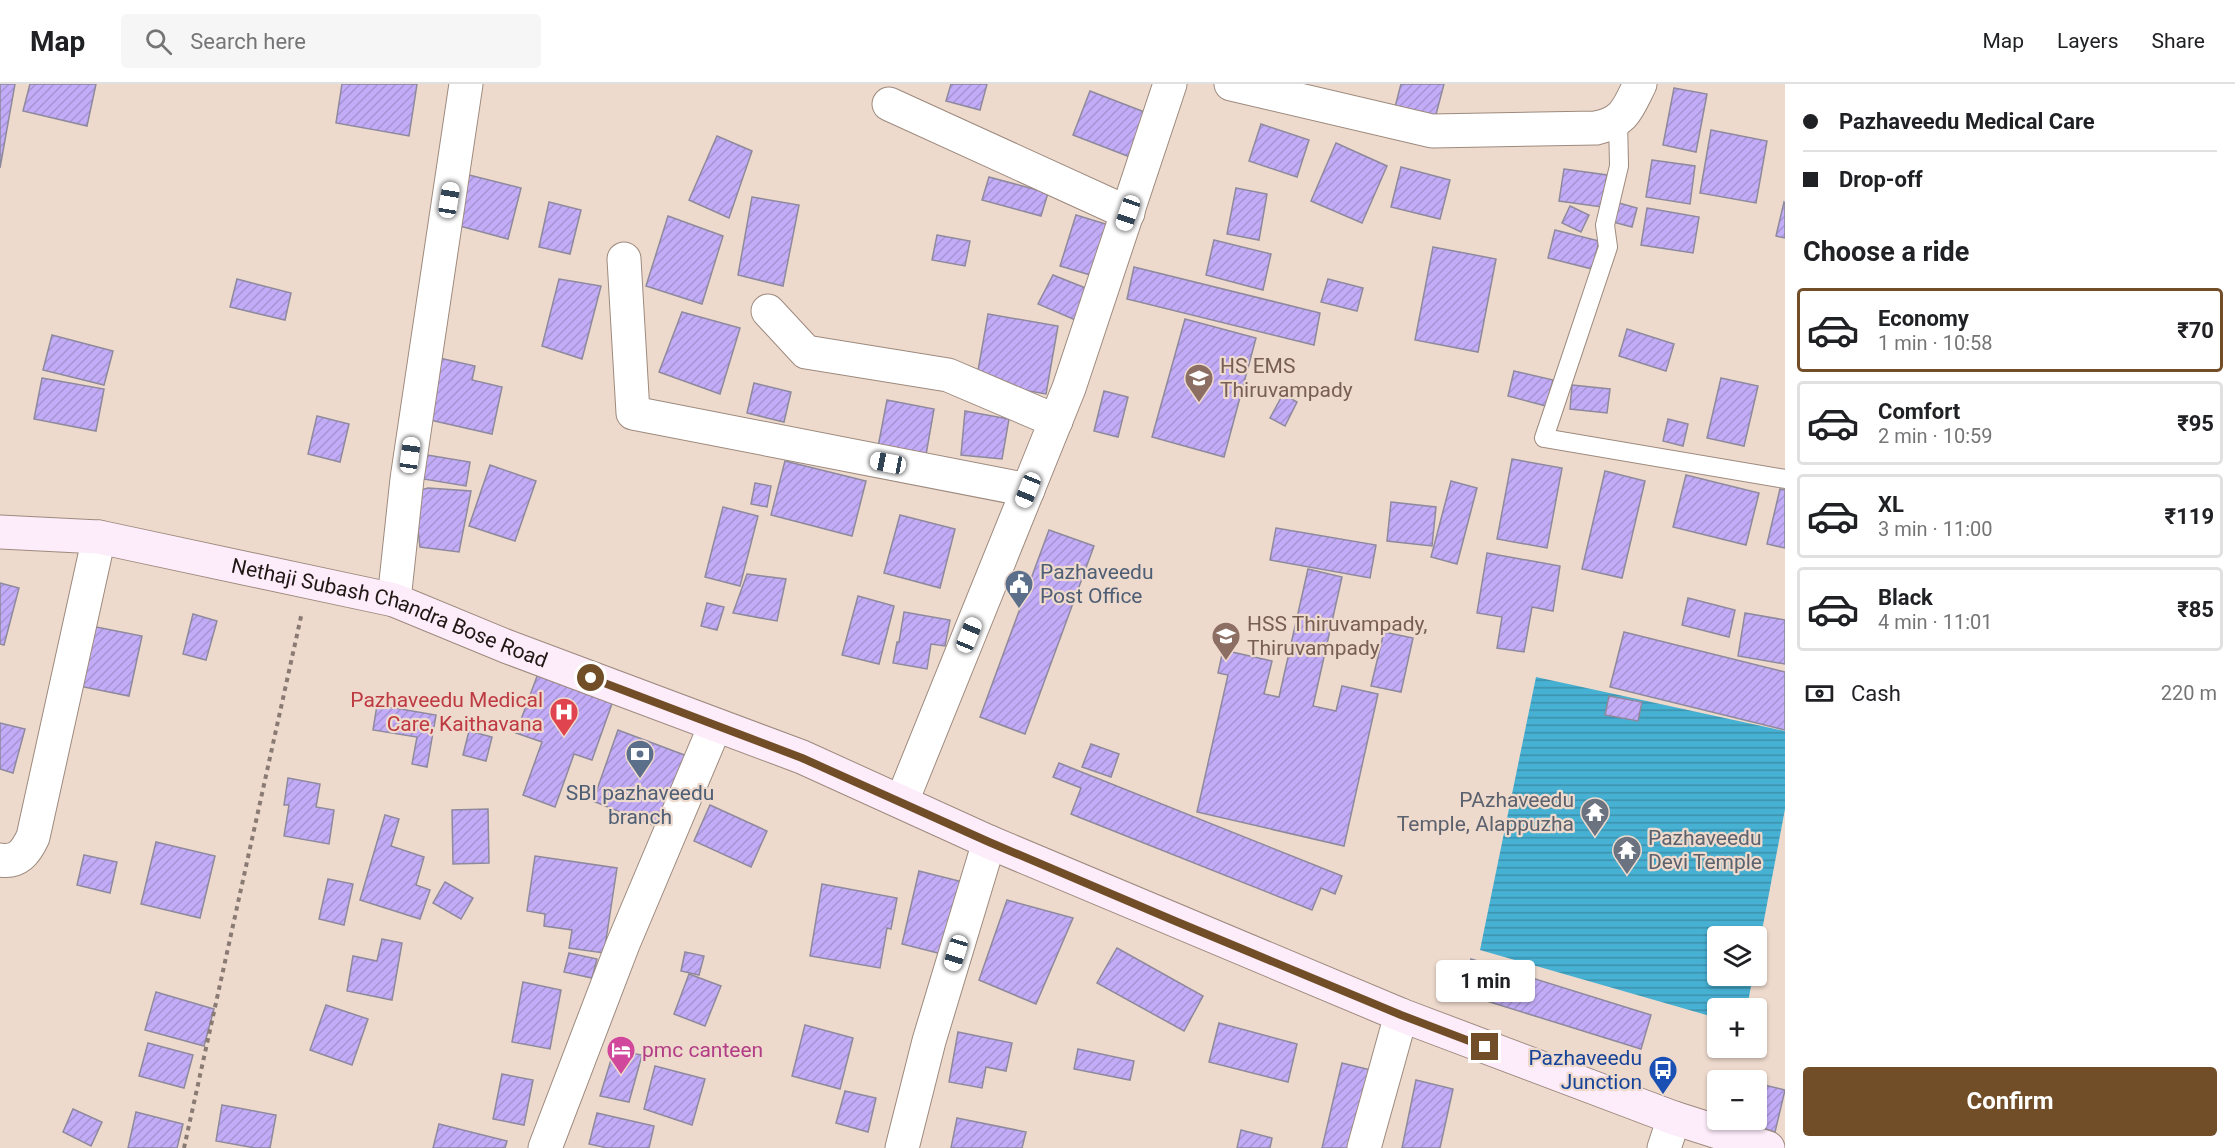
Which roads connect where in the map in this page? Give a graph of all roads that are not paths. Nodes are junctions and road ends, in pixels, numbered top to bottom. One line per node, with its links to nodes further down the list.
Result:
1 (466, 84): 15 (street)
2 (1170, 84): 7 (street)
3 (1231, 84): 6 (street)
4 (1640, 84): 6 (street)
5 (889, 104): 7 (street)
6 (1618, 120): 11 (lane)
7 (1128, 213): 10 (street)
8 (624, 259): 12 (street)
9 (768, 311): 10 (street)
10 (1056, 421): 12 (street)
11 (1785, 479)
12 (1028, 490): 17 (street)
13 (0, 532): 14 (main road, Nethaji Subash Chandra Bose Road)
14 (99, 537): 15 (main road, Nethaji Subash Chandra Bose Road); 19 (street)
15 (394, 600): 16 (main road, Nethaji Subash Chandra Bose Road)
16 (715, 726): 17 (main road, Nethaji Subash Chandra Bose Road); 22 (street)
17 (902, 801): 18 (main road, Nethaji Subash Chandra Bose Road)
18 (989, 842): 20 (main road, Nethaji Subash Chandra Bose Road); 23 (street)
19 (0, 860)
20 (1401, 1015): 21 (main road, Nethaji Subash Chandra Bose Road); 24 (street)
21 (1669, 1133): 25 (main road, Nethaji Subash Chandra Bose Road)
22 (545, 1148)
23 (902, 1148)
24 (1364, 1148)
25 (1768, 1148)

